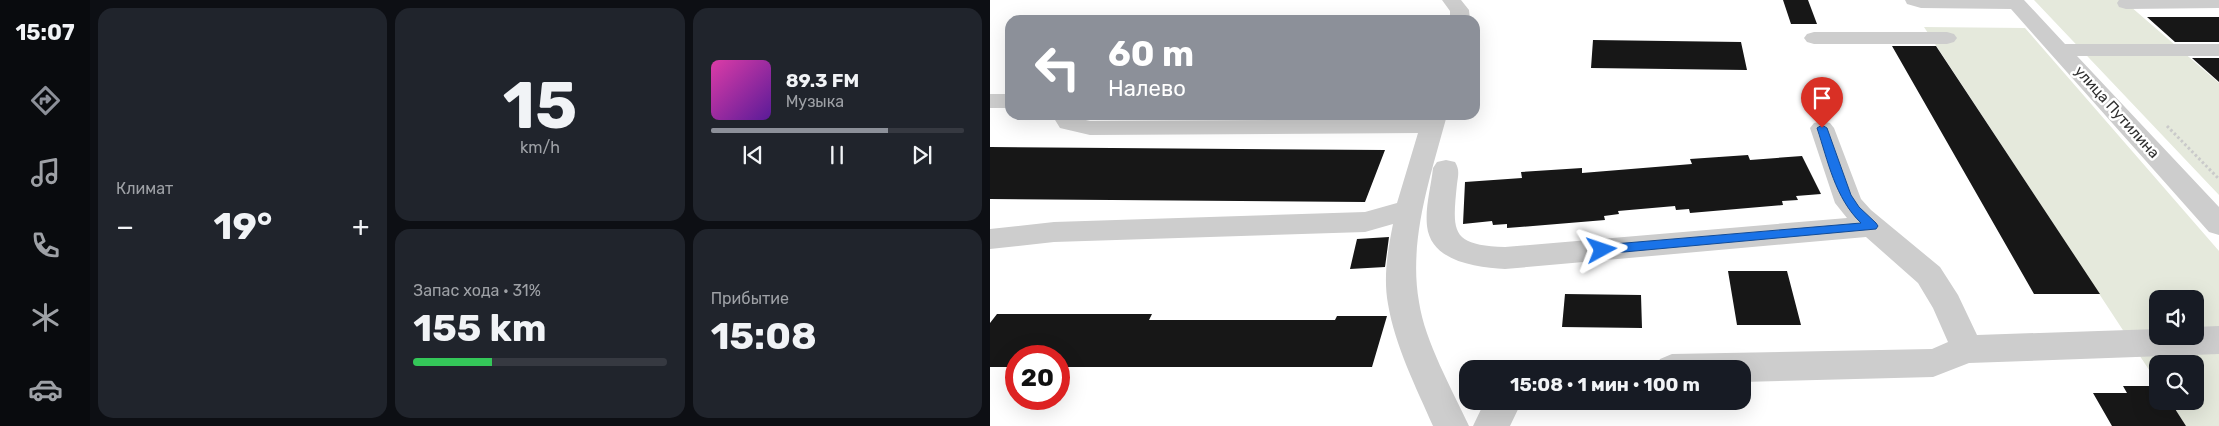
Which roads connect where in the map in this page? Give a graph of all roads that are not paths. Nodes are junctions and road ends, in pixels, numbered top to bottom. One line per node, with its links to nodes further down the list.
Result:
1 (1451, 0): 6 (street)
2 (1914, 0): 4 (street)
3 (2211, 1): 5 (street)
4 (2016, 2): 9 (street, улица Путилина)
5 (2126, 3)
6 (1460, 15)
7 (1814, 38): 8 (street)
8 (1947, 38)
9 (2060, 50): 10 (street); 18 (street, улица Путилина)
10 (2219, 50)
11 (990, 101): 12 (street)
12 (1005, 101)
13 (1066, 120): 14 (street)
14 (1434, 120): 17 (street)
15 (1822, 128): 19 (street)
16 (1446, 168): 19 (street)
17 (1409, 209): 20 (street); 25 (street)
18 (2219, 225)
19 (1872, 226): 22 (street)
20 (990, 239)
21 (2219, 340): 22 (street)
22 (1967, 349): 23 (street)
23 (1751, 367)
24 (1499, 410): 26 (street)
25 (1451, 426)
26 (1491, 426)

